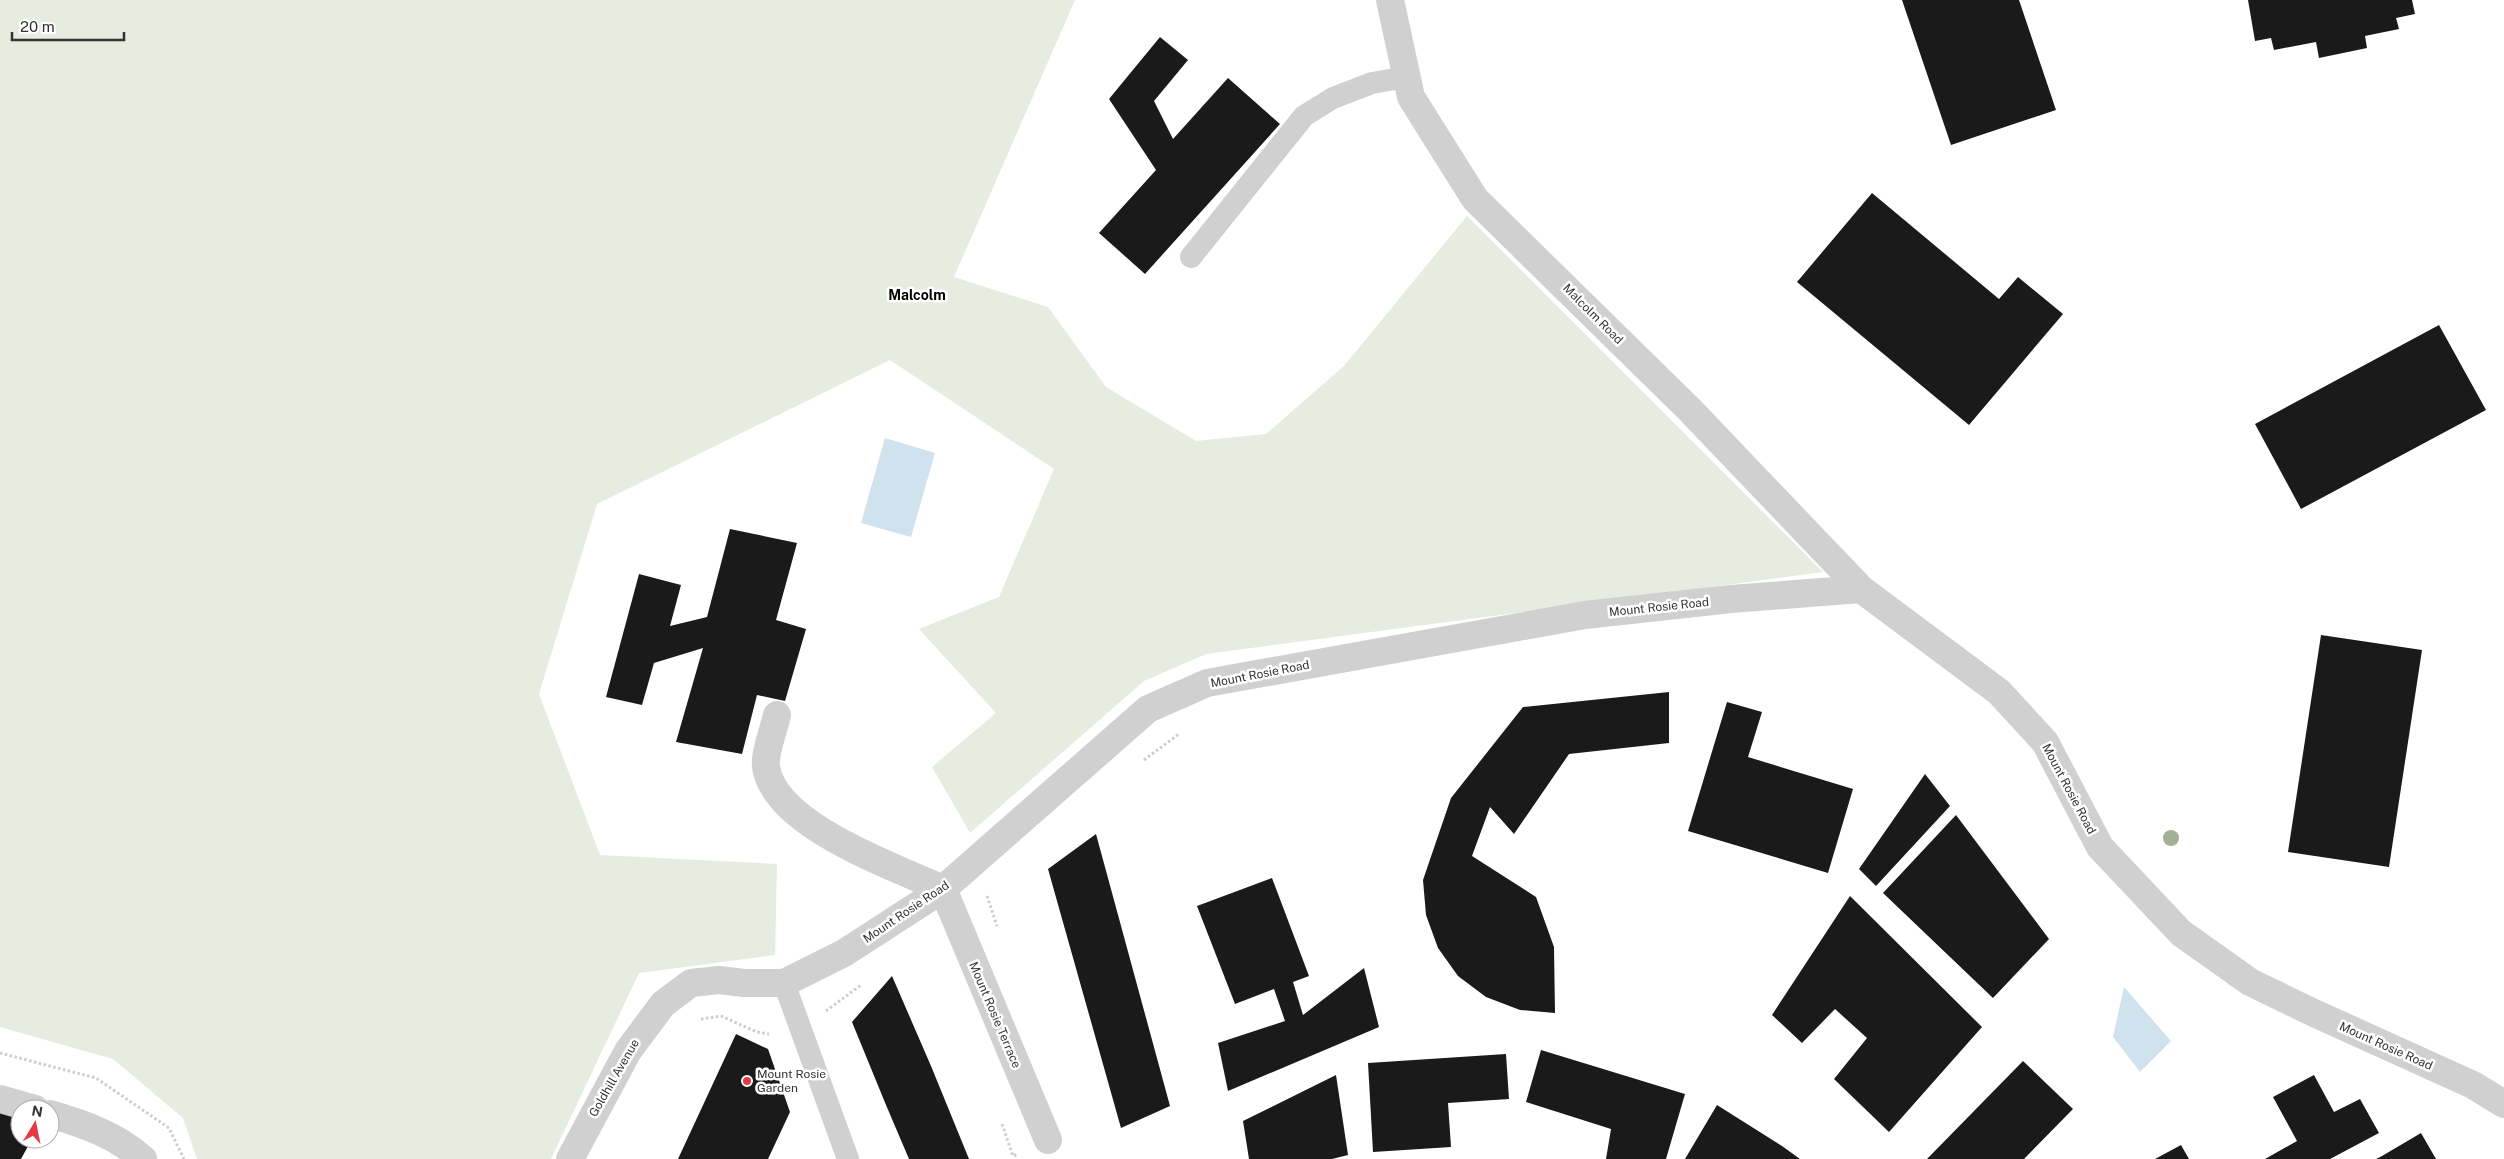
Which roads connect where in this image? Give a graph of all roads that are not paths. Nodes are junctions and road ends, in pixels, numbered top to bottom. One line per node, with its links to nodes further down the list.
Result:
1 (1390, 0): 2 (street, Malcolm Road)
2 (1407, 77): 3 (lane); 4 (street, Malcolm Road)
3 (1191, 257)
4 (1861, 589): 6 (street, Mount Rosie Road); 9 (street, Mount Rosie Road)
5 (777, 715): 6 (street)
6 (943, 889): 8 (street, Mount Rosie Road); 11 (street, Mount Rosie Terrace)
7 (718, 980): 8 (street, Mount Rosie Road); 13 (street, Goldhill Avenue)
8 (784, 983): 14 (lane)
9 (2504, 1104)
10 (60, 1117): 12 (street)
11 (1048, 1140)
12 (143, 1159)
13 (570, 1159)
14 (848, 1159)

